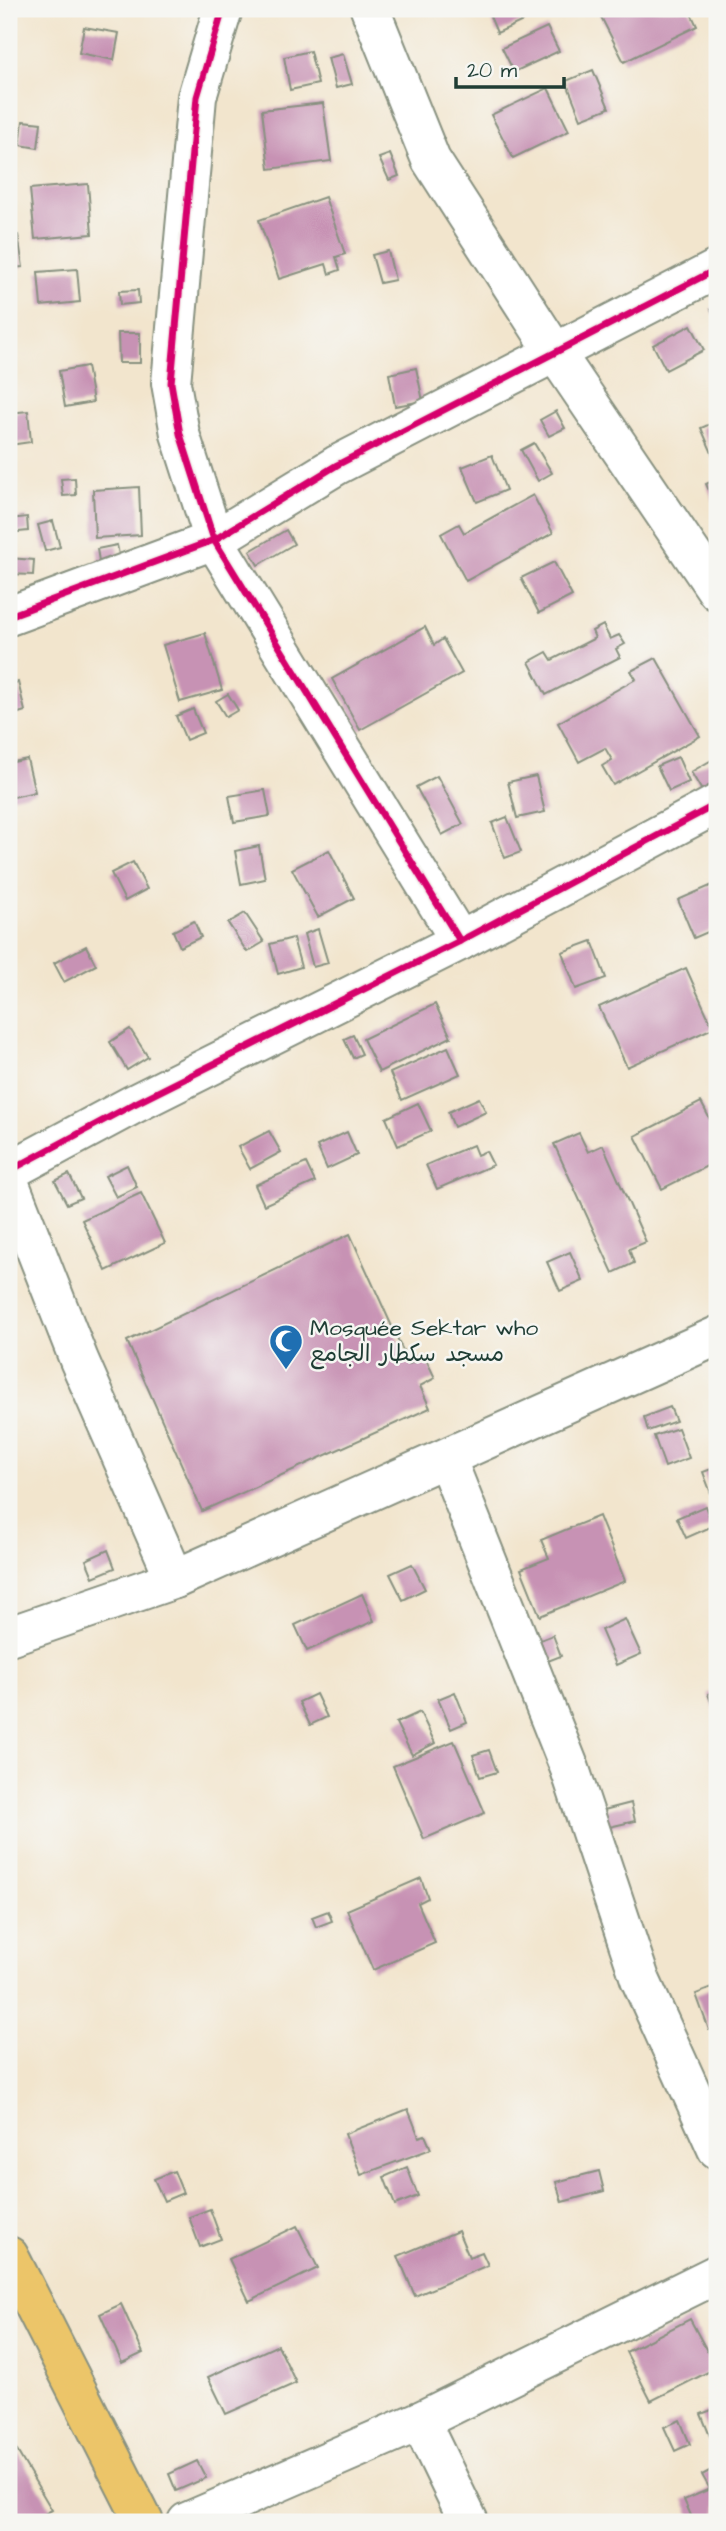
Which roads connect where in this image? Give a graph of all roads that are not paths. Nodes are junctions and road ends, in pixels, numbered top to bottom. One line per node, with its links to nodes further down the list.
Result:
1 (223, 9): 5 (street)
2 (370, 9): 4 (street)
3 (717, 269): 4 (street)
4 (556, 354): 5 (street); 6 (street)
5 (214, 540): 7 (street); 9 (street)
6 (717, 591)
7 (9, 615)
8 (717, 804): 9 (street)
9 (460, 941): 10 (street)
10 (9, 1171)
11 (9, 1182): 14 (street)
12 (717, 1336): 13 (street)
13 (447, 1460): 14 (street); 16 (street)
14 (175, 1579): 15 (street)
15 (9, 1636)
16 (707, 2094): 17 (street)
17 (717, 2149)
18 (9, 2256): 21 (highway)
19 (717, 2274): 20 (street)
20 (419, 2421): 22 (street); 23 (street)
21 (144, 2522)
22 (187, 2522)
23 (469, 2522)

